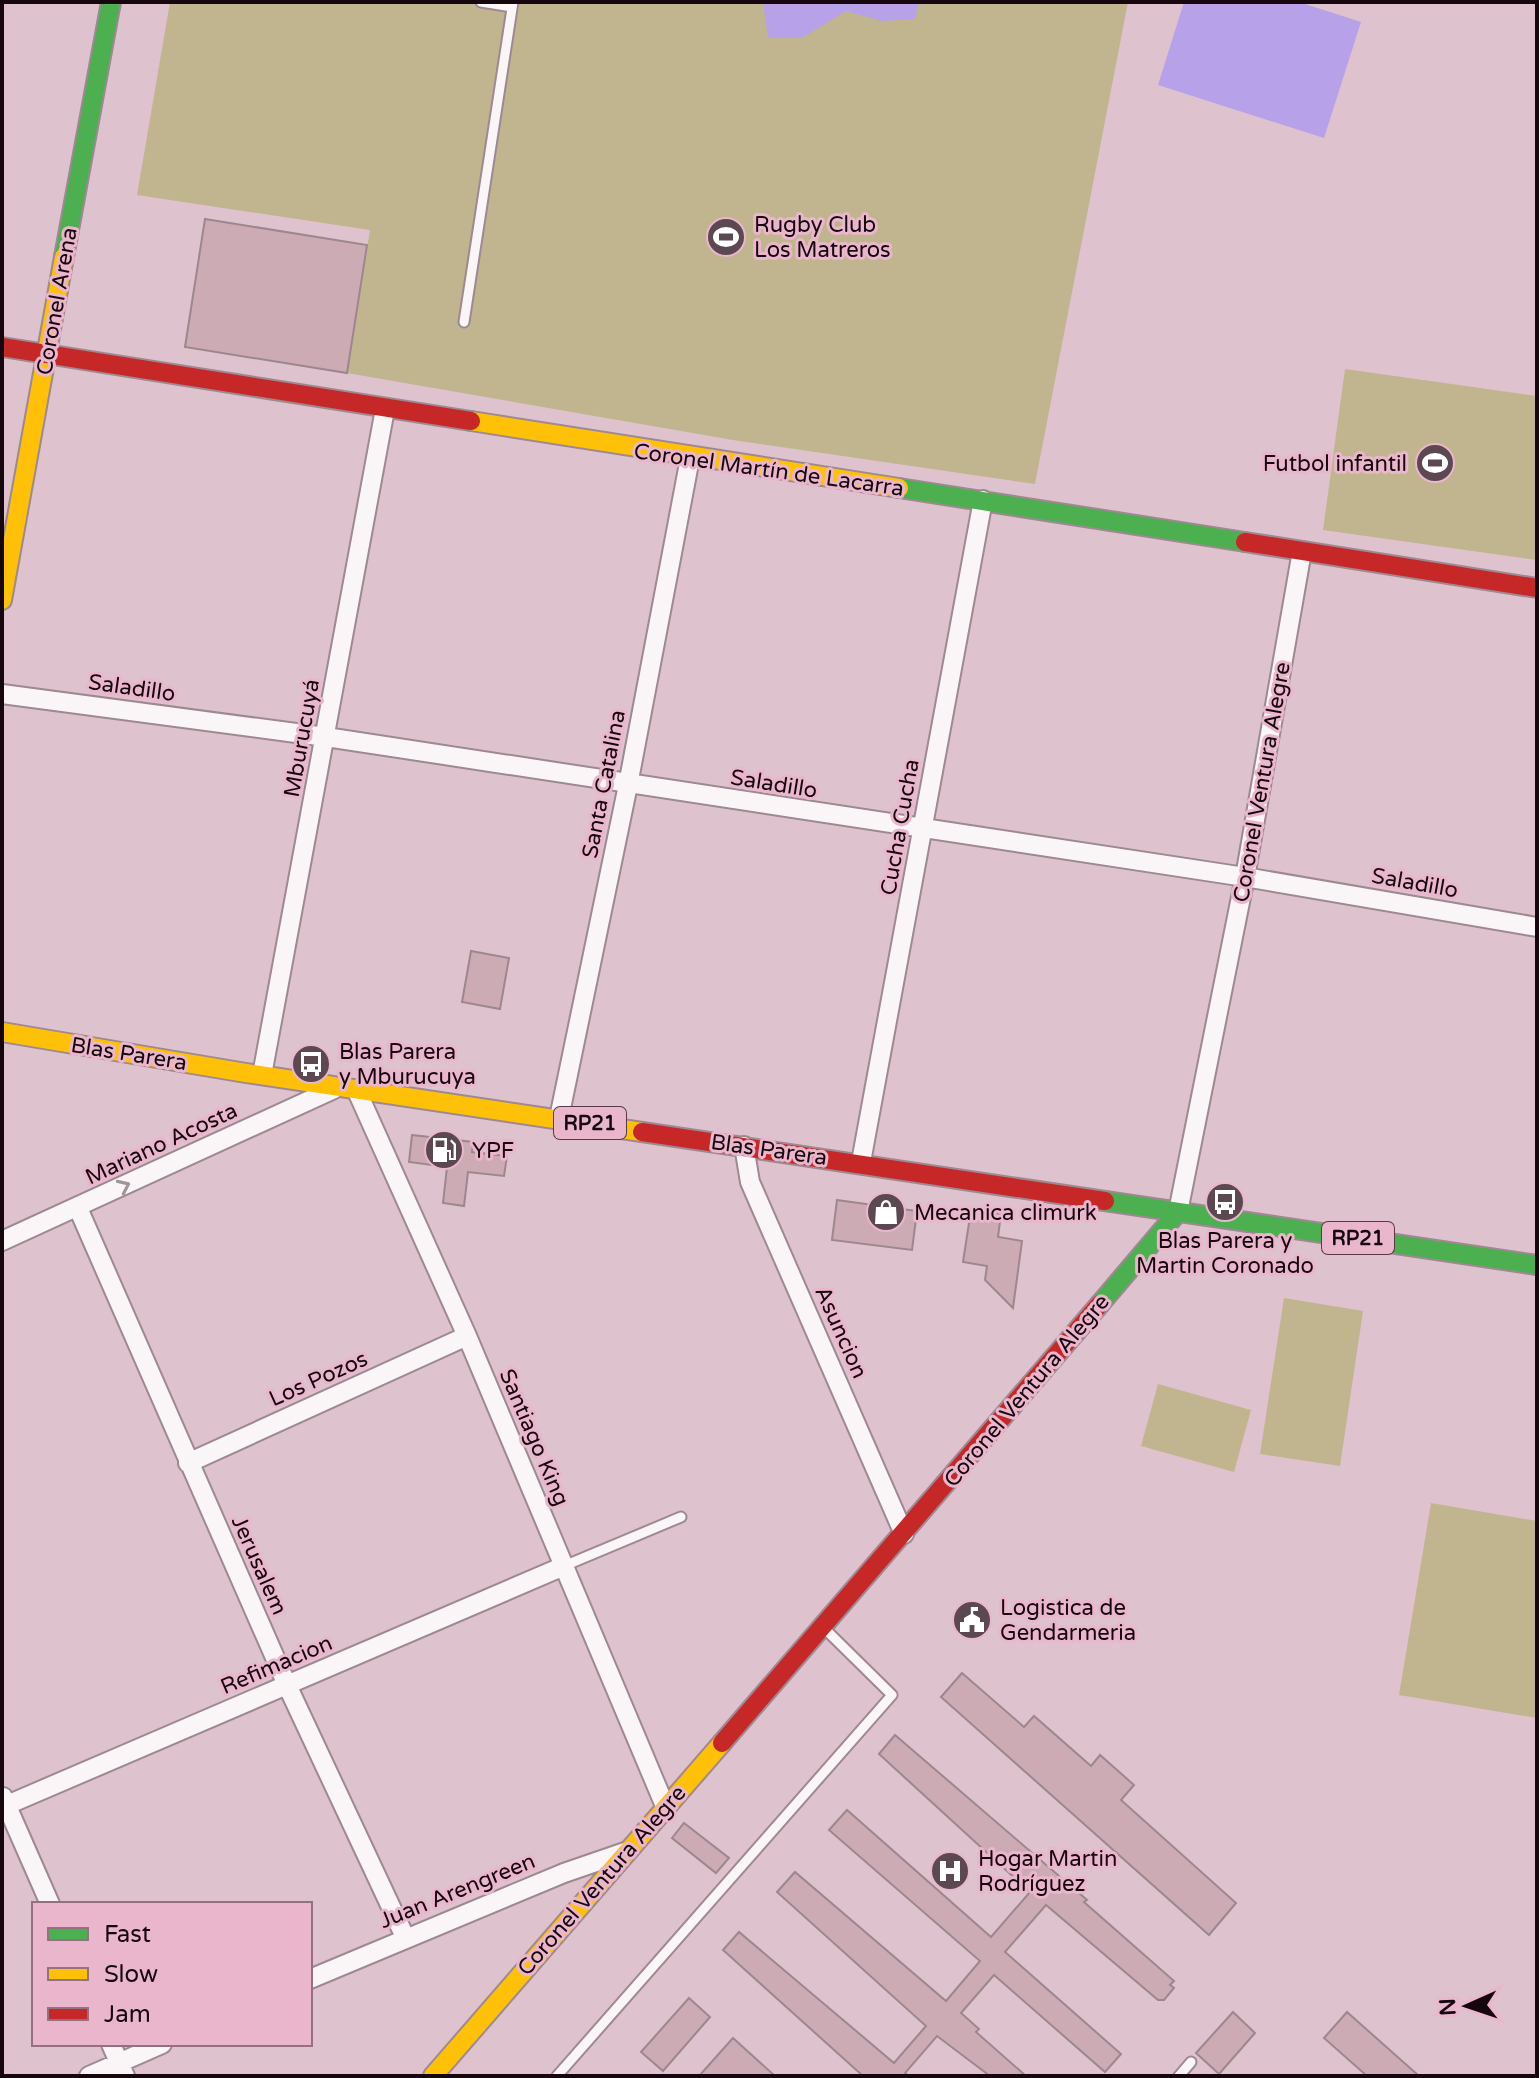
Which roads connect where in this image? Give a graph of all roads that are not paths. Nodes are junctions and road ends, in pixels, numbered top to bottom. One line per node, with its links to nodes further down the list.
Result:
1 (111, 2): 6 (street, Coronel Arena)
2 (481, 2): 3 (lane)
3 (512, 5): 4 (lane)
4 (464, 322)
5 (2, 347): 6 (street, Coronel Martín de Lacarra)
6 (46, 355): 7 (street, Coronel Martín de Lacarra); 12 (street, Coronel Arena)
7 (385, 409): 8 (street, Coronel Martín de Lacarra); 14 (street, Mburucuyá)
8 (690, 458): 9 (street, Coronel Martín de Lacarra); 15 (street, Santa Catalina)
9 (983, 500): 10 (street, Coronel Martín de Lacarra); 16 (street, Cucha Cucha)
10 (1302, 551): 11 (street, Coronel Martín de Lacarra); 17 (street, Coronel Ventura Alegre)
11 (1537, 588)
12 (2, 600)
13 (2, 694): 14 (street, Saladillo)
14 (326, 737): 15 (street, Saladillo); 20 (street, Mburucuyá)
15 (628, 785): 16 (street, Saladillo); 22 (street, Santa Catalina)
16 (923, 830): 17 (street, Saladillo); 24 (street, Cucha Cucha)
17 (1245, 877): 18 (street, Saladillo); 26 (street, Coronel Ventura Alegre)
18 (1537, 927)
19 (2, 1032): 20 (street, Blas Parera / RP21)
20 (262, 1075): 21 (street, Blas Parera / RP21)
21 (347, 1088): 22 (street, Blas Parera / RP21); 25 (street, Mariano Acosta, one-way to 21); 29 (street, Santiago King)
22 (559, 1118): 23 (street, Blas Parera / RP21)
23 (744, 1146): 24 (street, Blas Parera / RP21); 32 (street, Asuncion)
24 (861, 1162): 26 (street, Blas Parera / RP21)
25 (78, 1208): 27 (street, Mariano Acosta); 30 (street, Jerusalem)
26 (1178, 1212): 28 (street, Blas Parera / RP21); 32 (street, Coronel Ventura Alegre)
27 (2, 1241)
28 (1537, 1265)
29 (467, 1336): 30 (street, Los Pozos); 33 (street, Santiago King)
30 (188, 1463): 35 (street, Jerusalem)
31 (681, 1517): 33 (lane)
32 (904, 1534): 34 (street, Coronel Ventura Alegre)
33 (564, 1566): 35 (street, Refimacion); 37 (street, Santiago King)
34 (823, 1626): 37 (street, Coronel Ventura Alegre); 48 (lane)
35 (287, 1685): 36 (street, Refimacion); 40 (street, Jerusalem)
36 (5, 1800): 39 (street)
37 (665, 1806): 38 (street, Coronel Ventura Alegre)
38 (625, 1852): 40 (street, Juan Arengreen); 47 (street, Coronel Ventura Alegre)
39 (49, 1902)
40 (405, 1937): 41 (street, Juan Arengreen)
41 (312, 1978)
42 (112, 2046): 45 (street)
43 (159, 2046): 45 (street)
44 (1191, 2062): 49 (lane)
45 (122, 2069): 46 (street)
46 (89, 2076)
47 (433, 2076)
48 (557, 2076)
49 (1179, 2076)

